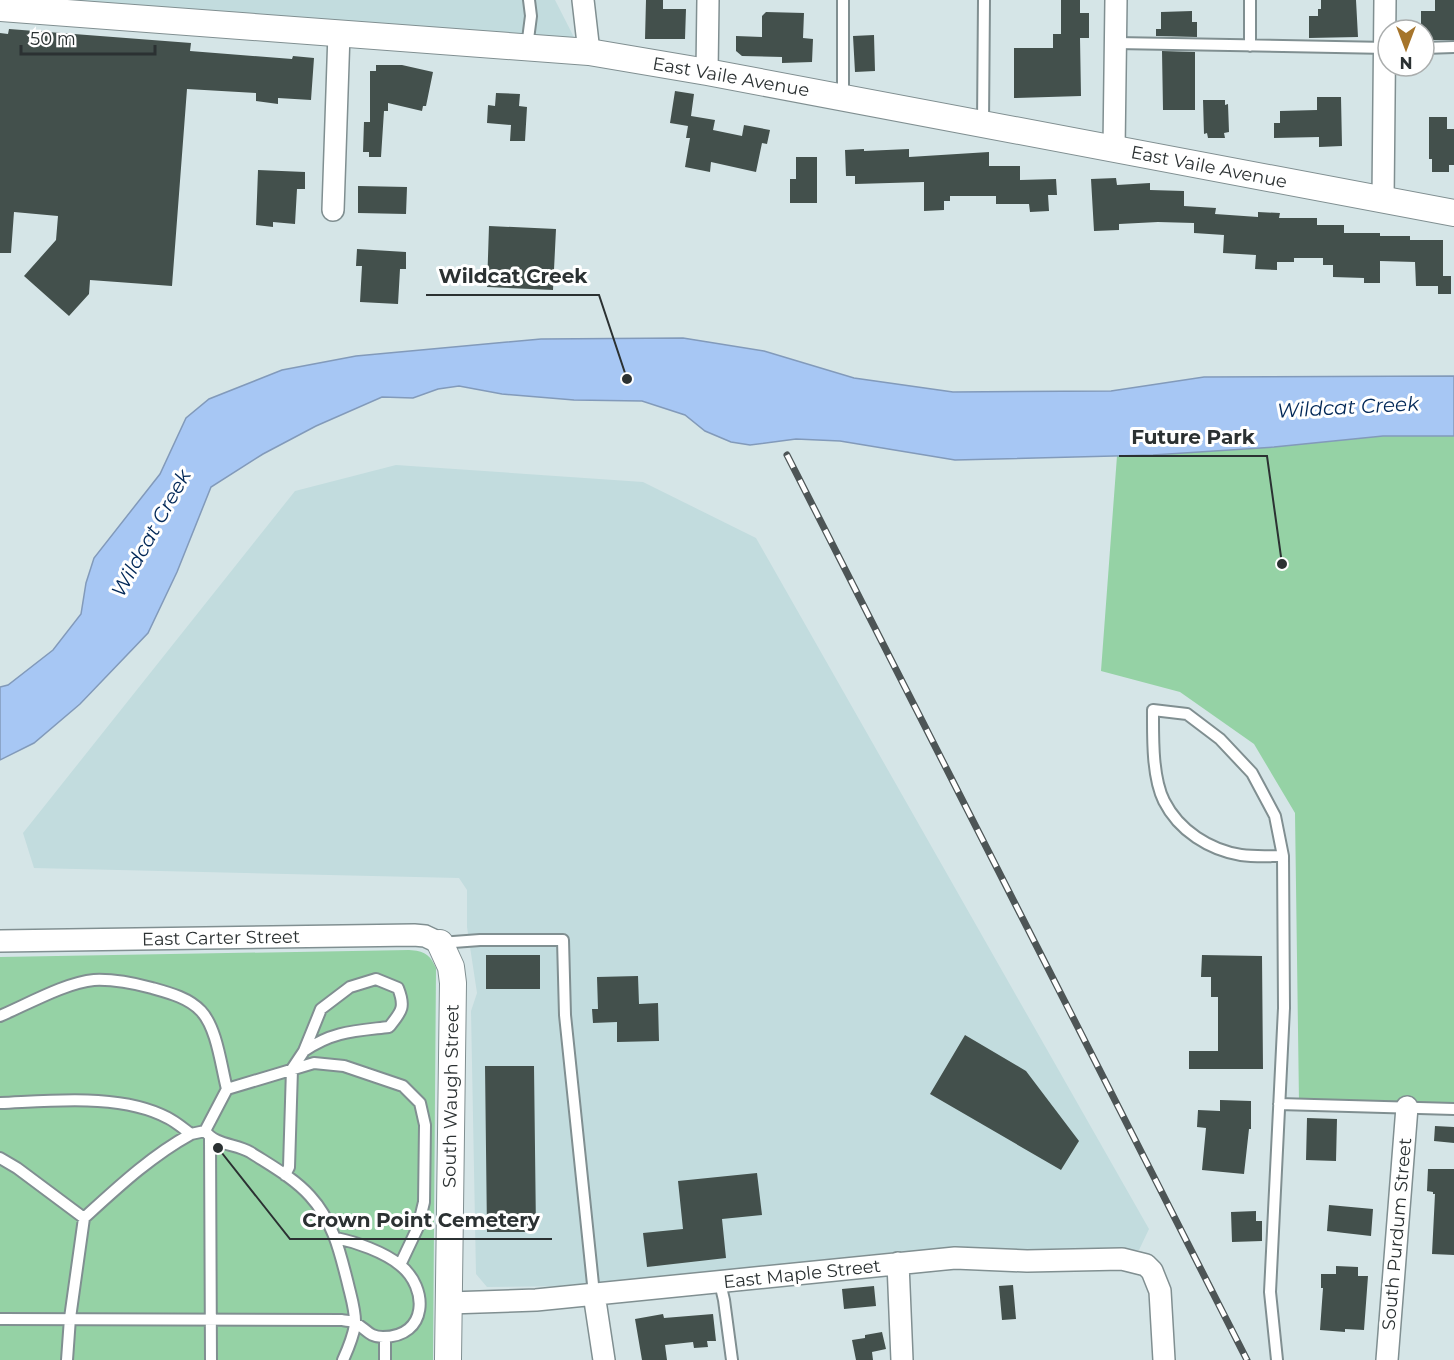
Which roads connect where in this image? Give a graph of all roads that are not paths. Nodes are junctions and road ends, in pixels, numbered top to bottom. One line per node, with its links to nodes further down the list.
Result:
1 (529, 0): 14 (lane)
2 (583, 0): 18 (street)
3 (708, 0): 19 (street)
4 (843, 0): 21 (lane)
5 (984, 0): 22 (lane)
6 (1116, 0): 12 (street)
7 (1250, 0): 13 (lane)
8 (1384, 0): 10 (street)
9 (0, 8): 11 (street, East Vaile Avenue)
10 (1385, 18)
11 (339, 33): 14 (street, East Vaile Avenue); 25 (street)
12 (1116, 44): 13 (lane); 23 (street)
13 (1250, 46): 16 (lane)
14 (527, 47): 18 (street, East Vaile Avenue)
15 (1454, 47): 17 (lane)
16 (1376, 48)
17 (1436, 48)
18 (589, 52): 19 (street, East Vaile Avenue)
19 (707, 72): 21 (street, East Vaile Avenue)
20 (1385, 78): 24 (street)
21 (843, 97): 22 (street, East Vaile Avenue)
22 (983, 124): 23 (street, East Vaile Avenue)
23 (1114, 148): 24 (street, East Vaile Avenue)
24 (1383, 200): 26 (street, East Vaile Avenue)
25 (333, 210)
26 (1454, 213)
27 (1283, 856): 27 (lane); 35 (lane)
28 (0, 941): 29 (street, East Carter Street)
29 (440, 943): 47 (lane); 48 (street, South Waugh Street)
30 (0, 1016): 33 (lane)
31 (304, 1051): 31 (lane); 32 (lane)
32 (292, 1069): 33 (lane); 41 (lane); 45 (lane)
33 (227, 1089): 39 (lane)
34 (0, 1103): 38 (lane)
35 (1279, 1104): 36 (lane); 63 (lane)
36 (1407, 1107): 37 (lane); 64 (street, South Purdum Street)
37 (1454, 1109)
38 (191, 1134): 39 (lane); 42 (lane)
39 (208, 1134): 41 (lane); 51 (lane)
40 (0, 1158): 42 (lane)
41 (285, 1175): 43 (lane)
42 (84, 1218): 49 (lane)
43 (336, 1238): 45 (lane); 52 (lane)
44 (898, 1263): 46 (street, East Maple Street); 61 (street); 62 (street, East Maple Street)
45 (400, 1265): 53 (lane)
46 (720, 1283): 47 (street, East Maple Street); 60 (lane)
47 (594, 1294): 48 (street, East Maple Street); 59 (street)
48 (449, 1303): 58 (street, South Waugh Street)
49 (70, 1318): 50 (lane); 51 (lane); 54 (lane)
50 (0, 1319)
51 (211, 1319): 52 (lane); 55 (lane)
52 (355, 1323): 53 (lane); 56 (lane)
53 (385, 1337): 57 (lane)
54 (67, 1360)
55 (211, 1360)
56 (343, 1360)
57 (385, 1360)
58 (448, 1360)
59 (604, 1360)
60 (732, 1360)
61 (902, 1360)
62 (1164, 1360)
63 (1277, 1360)
64 (1387, 1360)

